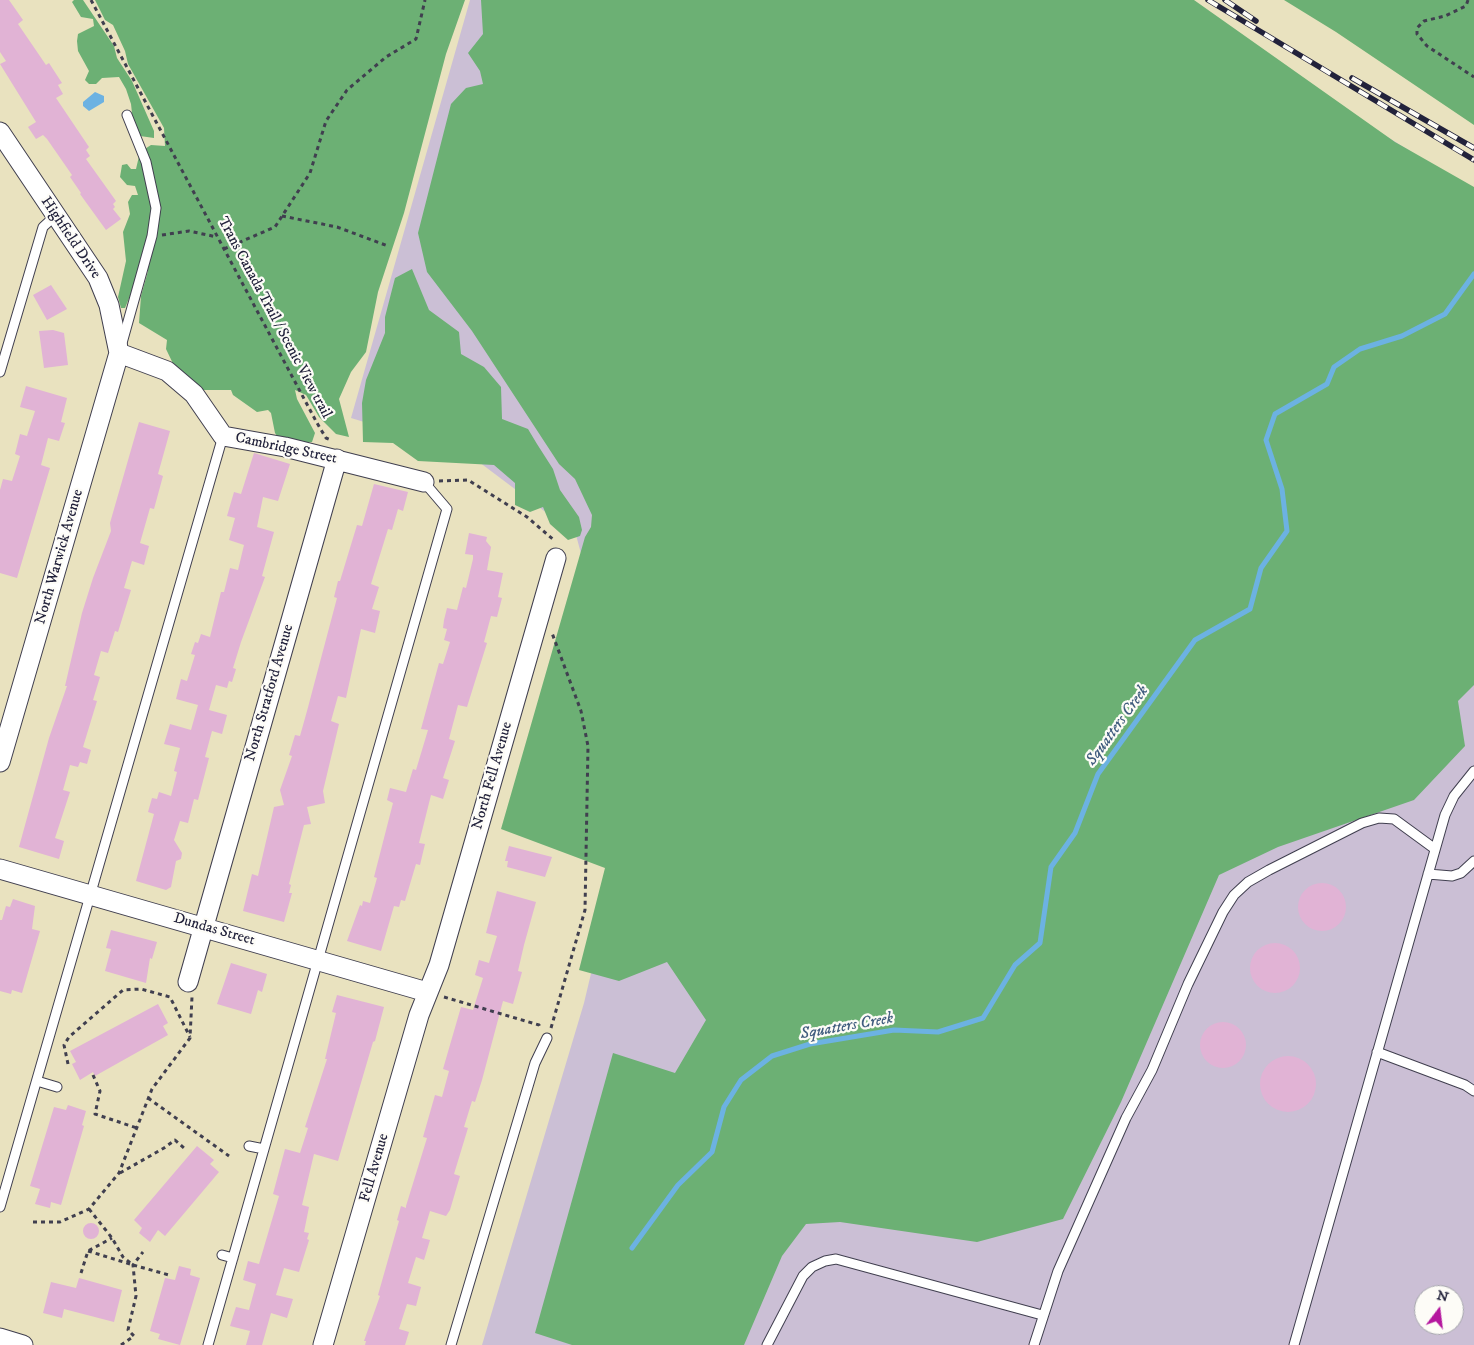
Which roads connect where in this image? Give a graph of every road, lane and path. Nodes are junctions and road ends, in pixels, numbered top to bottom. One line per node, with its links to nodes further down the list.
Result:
1 (91, 0): 10 (path, Trans Canada Trail / Scenic View trail)
2 (426, 0): 8 (path)
3 (1468, 0): 4 (path)
4 (1474, 77)
5 (126, 115): 9 (lane)
6 (0, 132): 7 (street, Highfield Drive)
7 (55, 216): 13 (street, Highfield Drive); 14 (lane)
8 (282, 216): 11 (path); 12 (path)
9 (152, 236): 10 (path); 13 (lane)
10 (218, 237): 12 (path, Trans Canada Trail / Scenic View trail)
11 (388, 246)
12 (224, 249): 16 (path, Trans Canada Trail / Scenic View trail)
13 (119, 353): 15 (street, Cambridge Street); 21 (street, North Warwick Avenue)
14 (0, 372)
15 (223, 436): 17 (street, Cambridge Street); 27 (lane)
16 (333, 440)
17 (337, 459): 18 (street, Cambridge Street); 28 (street, North Stratford Avenue)
18 (424, 482): 19 (path); 29 (lane)
19 (558, 552): 33 (street, North Fell Avenue)
20 (549, 624): 35 (path)
21 (0, 762)
22 (1474, 771): 23 (lane)
23 (1435, 849): 26 (lane); 60 (lane)
24 (1474, 861): 26 (lane)
25 (0, 869): 27 (street, Dundas Street)
26 (1428, 874): 36 (lane)
27 (92, 894): 28 (street, Dundas Street); 31 (lane)
28 (203, 927): 29 (street, Dundas Street); 30 (street, North Stratford Avenue)
29 (318, 961): 33 (street, Dundas Street); 46 (lane)
30 (188, 982): 34 (path)
31 (63, 992): 32 (lane); 39 (lane)
32 (73, 994)
33 (433, 994): 35 (path); 65 (street, Fell Avenue)
34 (190, 1038): 37 (path); 42 (path)
35 (547, 1038): 66 (lane)
36 (1377, 1052): 41 (lane); 69 (lane)
37 (68, 1064)
38 (93, 1075): 43 (path)
39 (37, 1081): 40 (lane); 49 (lane)
40 (57, 1087)
41 (1474, 1091)
42 (148, 1098): 43 (path); 47 (path)
43 (137, 1128): 48 (path)
44 (249, 1146): 46 (lane)
45 (184, 1148): 48 (path)
46 (264, 1149): 56 (lane)
47 (229, 1156)
48 (119, 1173): 50 (path)
49 (0, 1208)
50 (89, 1209): 51 (path); 52 (path)
51 (33, 1222)
52 (112, 1238): 53 (path); 57 (path)
53 (88, 1251): 57 (path); 58 (path)
54 (143, 1252): 57 (path)
55 (222, 1255): 56 (lane)
56 (233, 1258): 64 (lane)
57 (133, 1265): 59 (path); 63 (path)
58 (81, 1273)
59 (169, 1275)
60 (1042, 1315): 67 (lane); 68 (lane)
61 (0, 1338): 62 (street)
62 (23, 1345)
63 (121, 1345)
64 (208, 1345)
65 (324, 1345)
66 (451, 1345)
67 (767, 1345)
68 (1034, 1345)
69 (1294, 1345)

